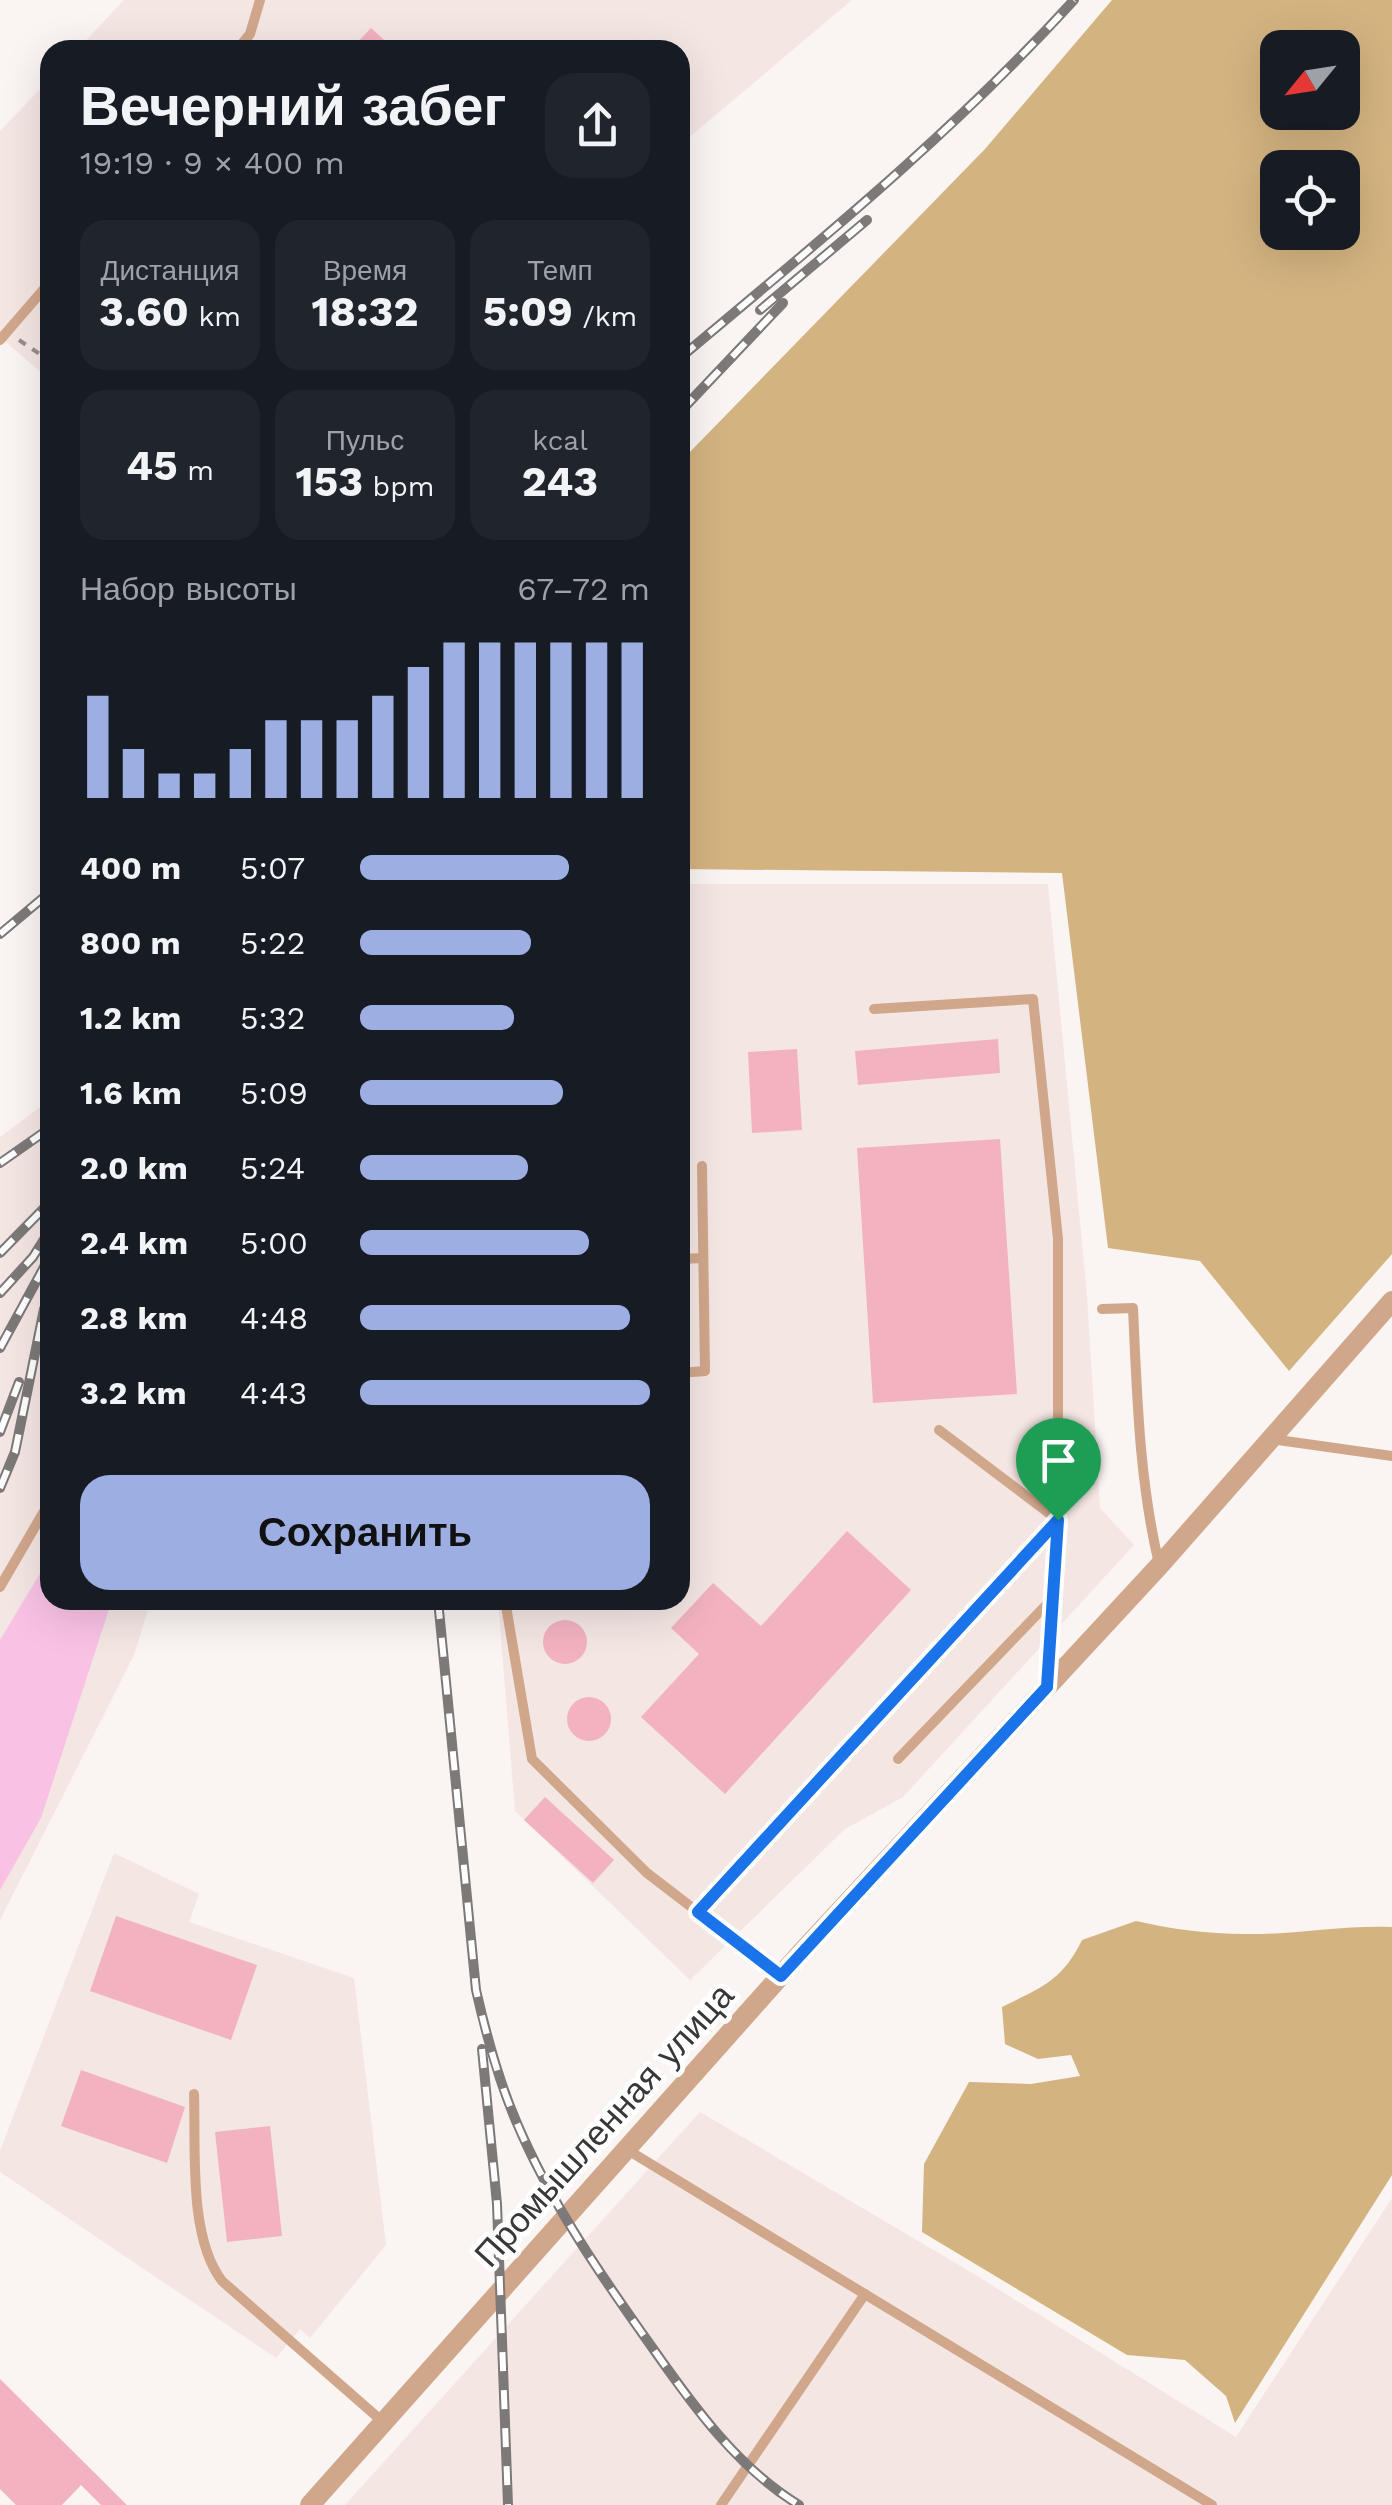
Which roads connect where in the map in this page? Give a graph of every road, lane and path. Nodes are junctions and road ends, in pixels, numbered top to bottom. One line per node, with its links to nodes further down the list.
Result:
1 (260, 0): 2 (lane)
2 (245, 40)
3 (40, 294): 4 (lane)
4 (4, 336): 5 (path)
5 (40, 356)
6 (874, 1009): 17 (lane)
7 (702, 1166): 8 (lane)
8 (704, 1258): 9 (lane); 12 (lane)
9 (690, 1259)
10 (1392, 1301): 14 (street, Промышленная улица)
11 (1102, 1309): 18 (lane)
12 (690, 1372)
13 (939, 1430): 17 (lane)
14 (1271, 1439): 15 (lane); 18 (street, Промышленная улица)
15 (1392, 1456)
16 (40, 1517): 19 (lane)
17 (1058, 1520): 20 (lane); 24 (lane)
18 (1160, 1565): 22 (street, Промышленная улица)
19 (0, 1587)
20 (1053, 1598): 22 (lane); 23 (lane)
21 (507, 1610): 24 (lane)
22 (1047, 1687): 25 (street, Промышленная улица)
23 (898, 1760)
24 (698, 1912): 25 (lane)
25 (781, 1976): 27 (street, Промышленная улица)
26 (194, 2094): 29 (lane)
27 (626, 2149): 28 (lane); 29 (street, Промышленная улица)
28 (865, 2294): 31 (lane); 32 (lane)
29 (383, 2422): 30 (street, Промышленная улица)
30 (310, 2505)
31 (720, 2505)
32 (1212, 2505)

